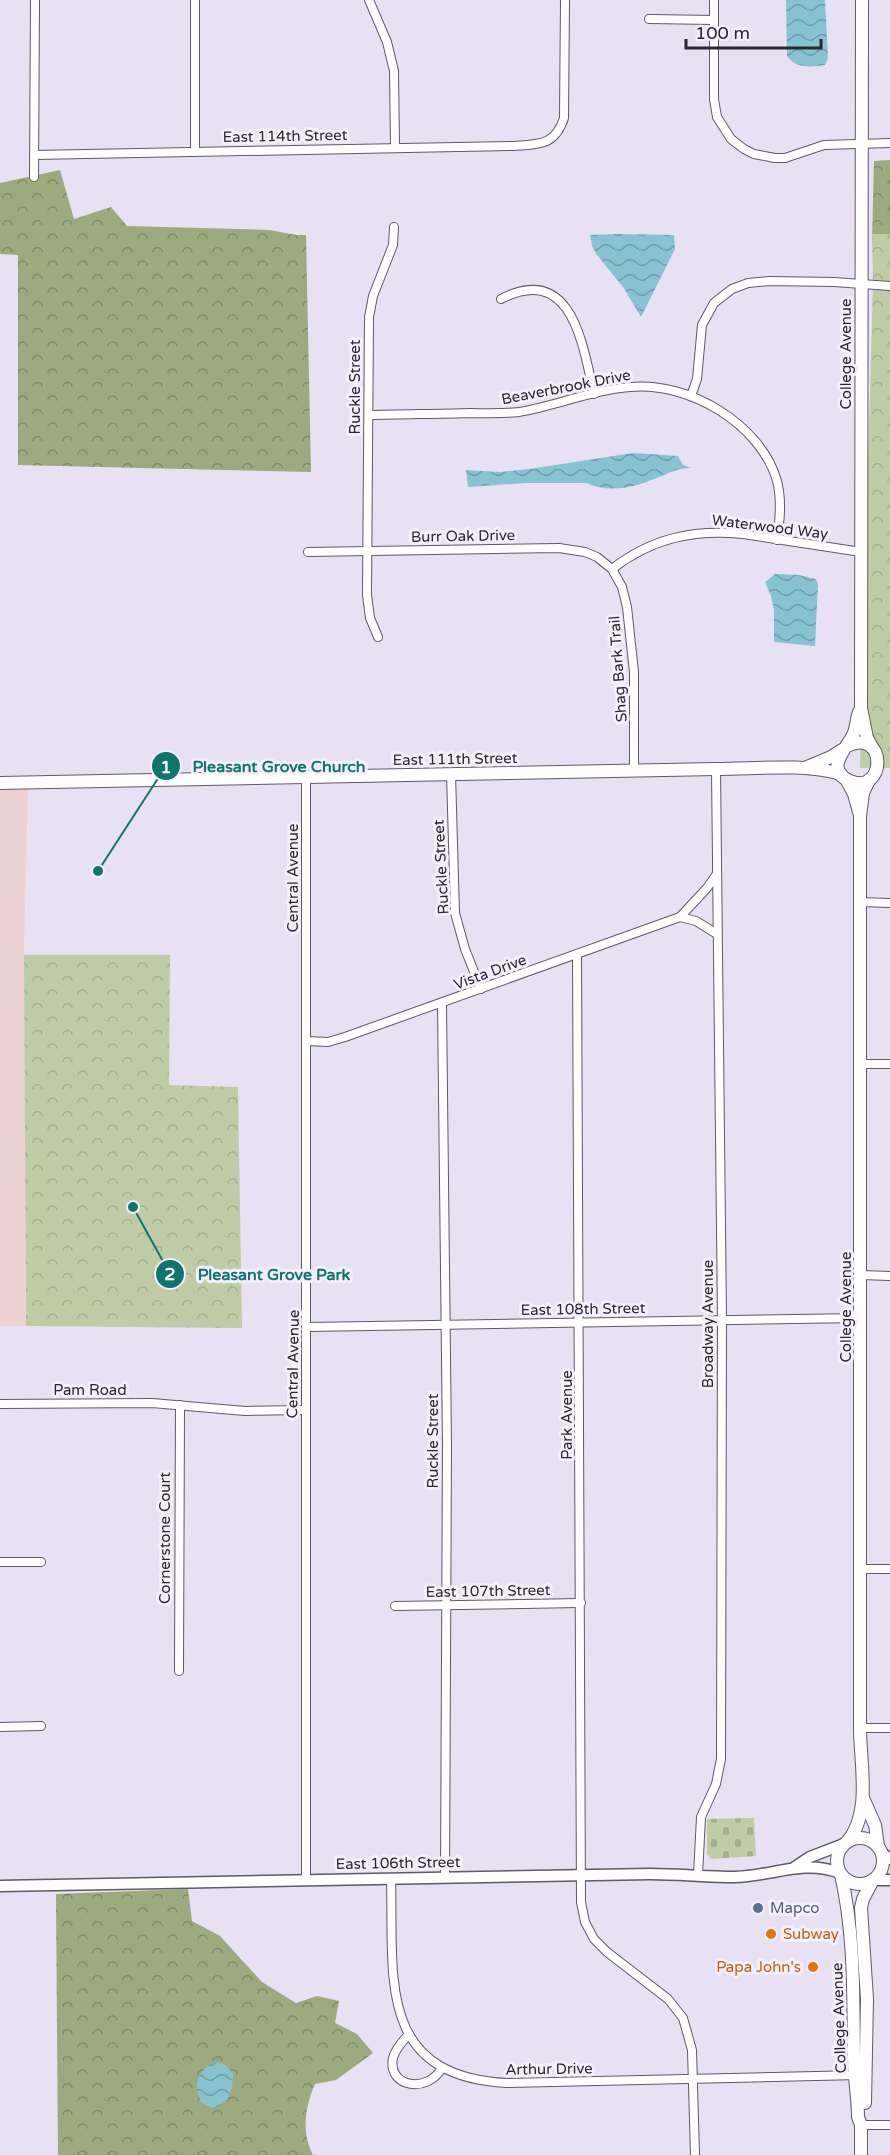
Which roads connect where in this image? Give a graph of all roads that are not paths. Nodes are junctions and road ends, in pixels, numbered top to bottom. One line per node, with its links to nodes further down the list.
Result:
1 (35, 0): 13 (street)
2 (195, 0): 12 (street)
3 (369, 0): 11 (street)
4 (565, 0): 11 (street, East 114th Street)
5 (714, 0): 8 (street)
6 (862, 0): 9 (main road, College Avenue)
7 (648, 20): 8 (street)
8 (714, 20): 9 (street)
9 (862, 143): 10 (street); 16 (main road, College Avenue)
10 (890, 143)
11 (395, 147): 12 (street, East 114th Street)
12 (195, 151): 13 (street, East 114th Street)
13 (34, 155): 14 (street)
14 (34, 177)
15 (394, 227): 21 (street, Ruckle Street)
16 (861, 284): 17 (street); 20 (street); 25 (main road, College Avenue)
17 (890, 286)
18 (501, 299): 19 (street)
19 (594, 394): 20 (street, Beaverbrook Drive); 21 (street, Beaverbrook Drive)
20 (691, 396): 22 (street, Beaverbrook Drive)
21 (369, 415): 23 (street, Ruckle Street)
22 (777, 540): 25 (street, Waterwood Way); 26 (street, Waterwood Way)
23 (368, 551): 24 (street, Burr Oak Drive); 26 (street, Burr Oak Drive); 27 (street, Ruckle Street)
24 (308, 552)
25 (861, 552): 28 (main road, College Avenue)
26 (612, 569): 34 (street, Shag Bark Trail)
27 (378, 637)
28 (861, 708): 29 (main road, College Avenue); 30 (main road, College Avenue)
29 (844, 748): 30 (main road); 31 (main road, East 111th Street); 36 (main road)
30 (874, 750): 32 (main road); 38 (main road)
31 (803, 768): 33 (main road, East 111th Street); 36 (main road, East 111th Street)
32 (889, 768): 38 (main road)
33 (716, 769): 34 (main road, East 111th Street); 41 (street, Broadway Avenue)
34 (634, 771): 35 (main road, East 111th Street)
35 (450, 774): 37 (main road, East 111th Street); 47 (street, Ruckle Street)
36 (843, 776): 38 (main road); 40 (main road, College Avenue)
37 (306, 777): 39 (main road, East 111th Street); 49 (street, Central Avenue)
38 (871, 778): 40 (main road, College Avenue)
39 (0, 783)
40 (860, 816): 42 (main road, College Avenue)
41 (717, 874): 44 (street, Vista Drive); 45 (street, Broadway Avenue)
42 (860, 903): 43 (street); 50 (main road, College Avenue)
43 (890, 903)
44 (680, 917): 45 (street); 46 (street, Vista Drive)
45 (717, 934): 55 (street, Broadway Avenue)
46 (578, 954): 47 (street, Vista Drive); 56 (street, Park Avenue)
47 (481, 989): 48 (street, Vista Drive)
48 (442, 1004): 49 (street, Vista Drive); 57 (street, Ruckle Street)
49 (307, 1041): 58 (street, Central Avenue)
50 (860, 1064): 51 (street); 52 (main road, College Avenue)
51 (890, 1064)
52 (861, 1275): 53 (street); 54 (main road, College Avenue)
53 (890, 1276)
54 (860, 1318): 55 (street, East 108th Street); 64 (main road, College Avenue)
55 (722, 1320): 56 (street, East 108th Street); 79 (street, Broadway Avenue)
56 (579, 1322): 57 (street, East 108th Street); 66 (street, Park Avenue)
57 (446, 1324): 58 (street, East 108th Street); 67 (street, Ruckle Street)
58 (307, 1327): 61 (street, Central Avenue)
59 (0, 1404): 60 (street, Pam Road)
60 (180, 1404): 61 (street, Pam Road); 69 (street, Cornerstone Court)
61 (305, 1410): 83 (street, Central Avenue)
62 (0, 1562): 63 (street)
63 (41, 1562)
64 (860, 1569): 65 (street); 72 (main road, College Avenue)
65 (890, 1569)
66 (581, 1603): 67 (street, East 107th Street); 80 (street, Park Avenue)
67 (446, 1604): 68 (street, East 107th Street); 82 (street, Ruckle Street)
68 (395, 1606)
69 (179, 1671)
70 (41, 1726): 71 (street)
71 (0, 1727)
72 (860, 1728): 73 (street); 74 (main road, College Avenue)
73 (890, 1728)
74 (863, 1798): 75 (main road, College Avenue); 76 (main road, College Avenue)
75 (845, 1843): 76 (main road); 77 (street, East 106th Street); 78 (main road)
76 (884, 1853): 85 (main road)
77 (795, 1867): 78 (street, East 106th Street); 79 (street, East 106th Street)
78 (841, 1874): 85 (main road); 89 (main road, College Avenue)
79 (698, 1875): 80 (street, East 106th Street)
80 (582, 1876): 82 (street, East 106th Street); 90 (street, Park Avenue)
81 (391, 1878): 82 (street, East 106th Street); 83 (street, East 106th Street); 87 (street, Arthur Drive)
82 (446, 1878)
83 (306, 1879): 86 (street, East 106th Street)
84 (890, 1880): 85 (street)
85 (873, 1881): 89 (main road, College Avenue)
86 (0, 1886)
87 (409, 2034): 88 (street, Arthur Drive); 88 (street)
88 (442, 2068): 90 (street, Arthur Drive)
89 (861, 2075): 90 (street, Arthur Drive); 91 (main road, College Avenue)
90 (692, 2080): 93 (street, Park Avenue)
91 (861, 2125): 92 (street); 94 (main road, College Avenue)
92 (890, 2125)
93 (695, 2155)
94 (861, 2155)

